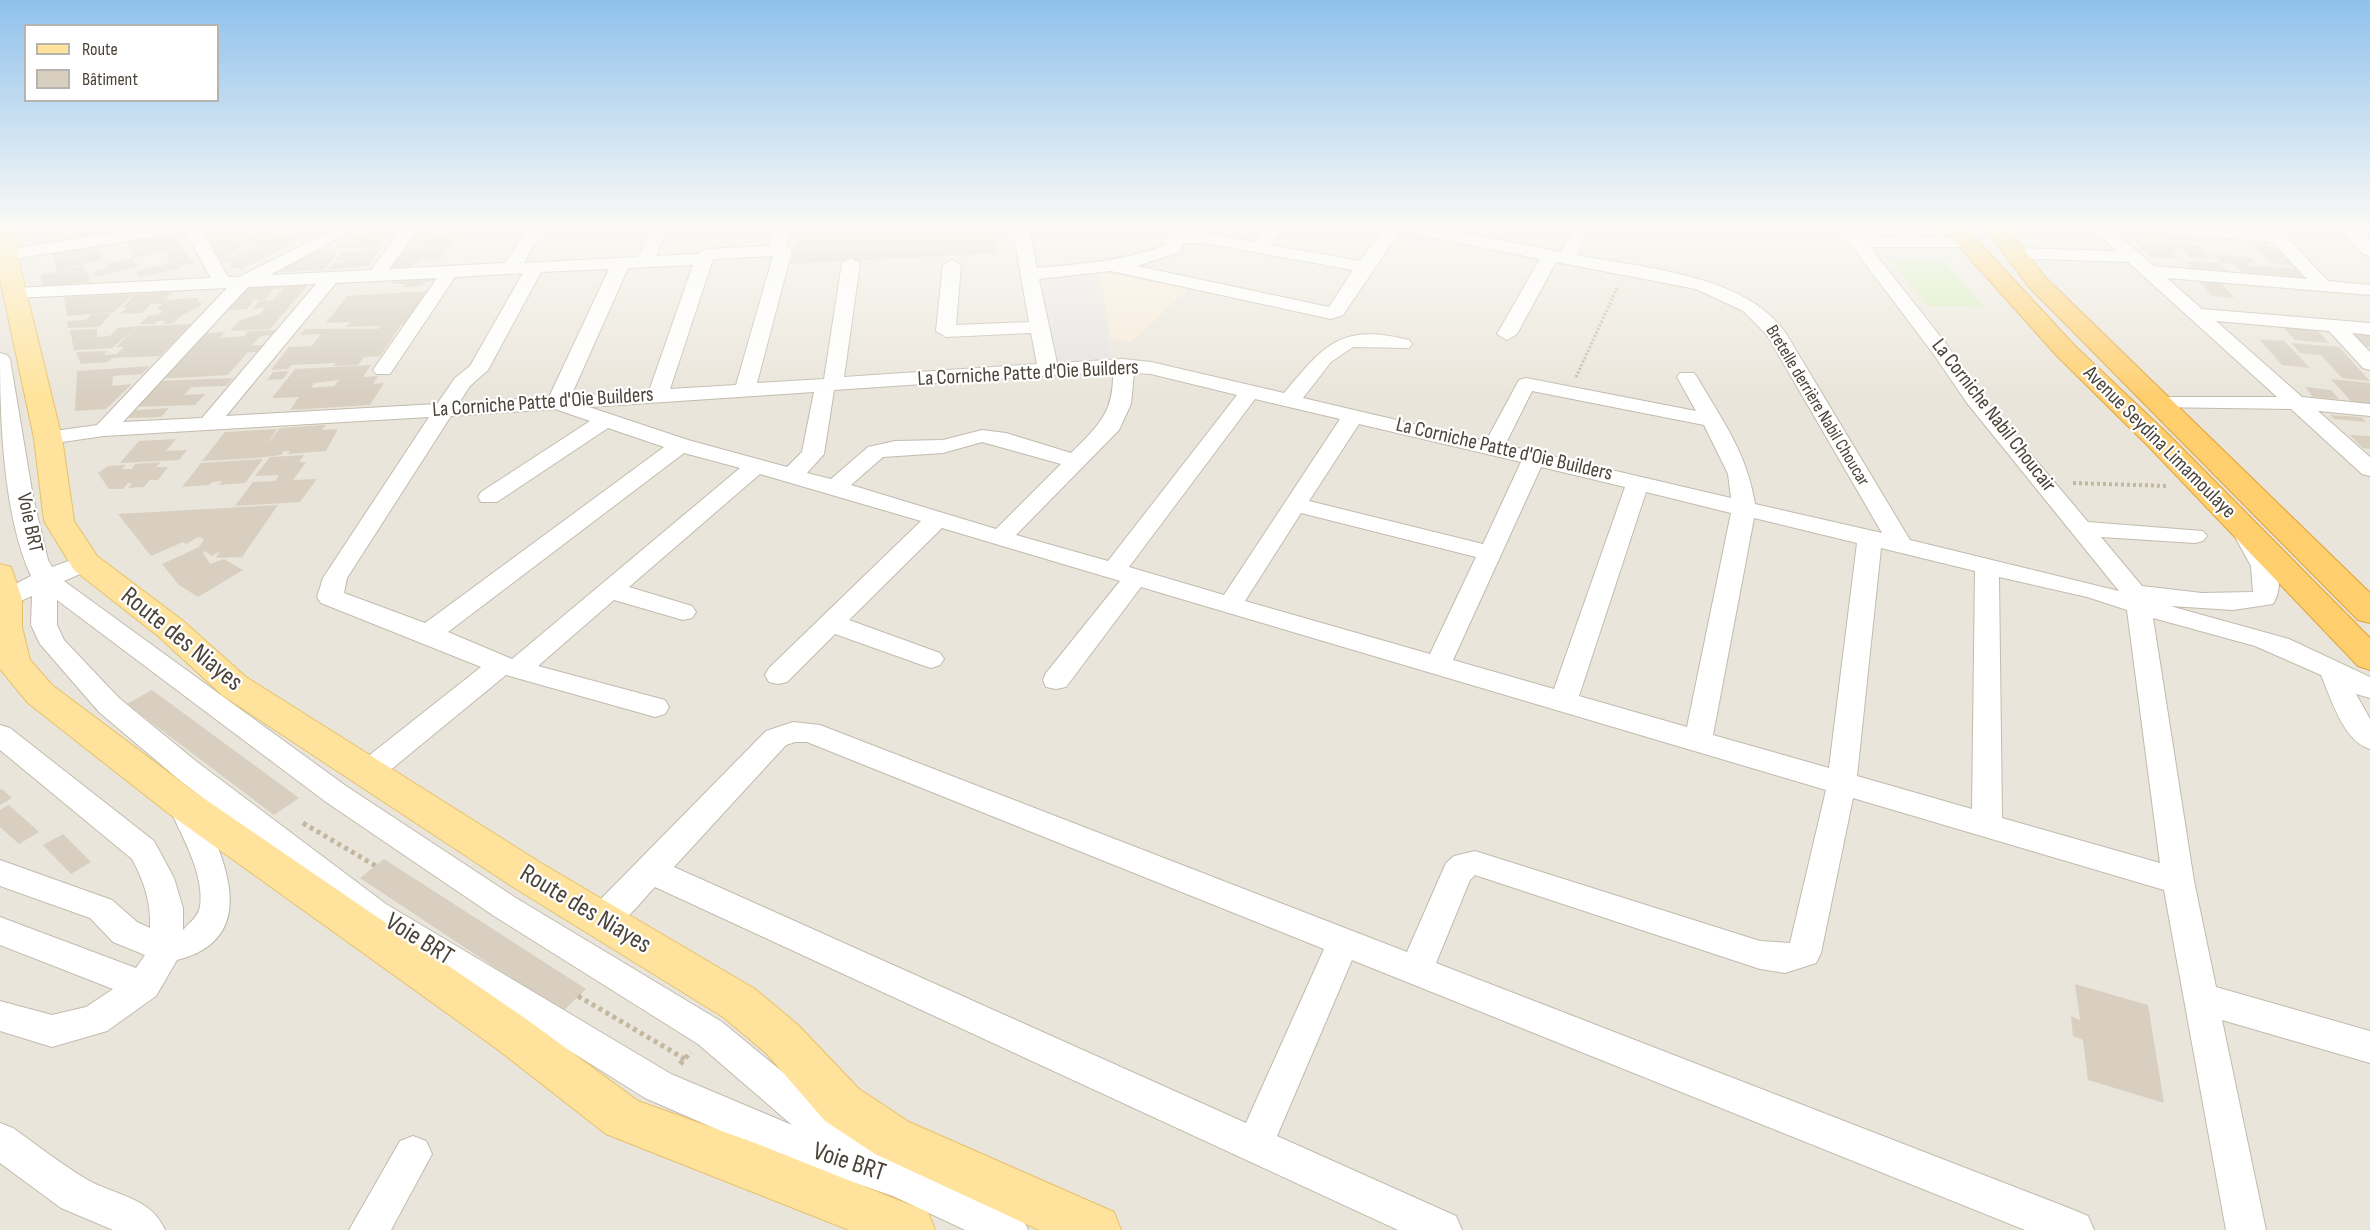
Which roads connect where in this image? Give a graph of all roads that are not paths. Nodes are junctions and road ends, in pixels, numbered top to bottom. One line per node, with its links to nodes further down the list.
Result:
1 (12, 282): 25 (main road, Route des Niayes)
2 (214, 282): 25 (street)
3 (243, 282): 52 (street)
4 (326, 282): 51 (street)
5 (442, 282): 36 (street)
6 (526, 282): 46 (street)
7 (612, 282): 43 (street)
8 (696, 282): 41 (street)
9 (774, 282): 39 (street)
10 (848, 282): 38 (street)
11 (950, 282): 28 (street)
12 (1033, 282): 28 (street)
13 (1187, 282): 14 (street)
14 (1354, 282)
15 (1542, 282): 30 (street)
16 (1689, 282): 72 (street, Bretelle derrière Nabil Choucar)
17 (1889, 282): 68 (street, La Corniche Nabil Choucair)
18 (2003, 282): 66 (highway, Avenue Seydina Limamoulaye)
19 (2037, 282): 44 (highway, Avenue Seydina Limamoulaye)
20 (2160, 282): 26 (street)
21 (2293, 282): 23 (street)
22 (2320, 282): 23 (street)
23 (2323, 286): 24 (street)
24 (2370, 290)
25 (15, 293): 53 (main road, Route des Niayes)
26 (2194, 314): 27 (street); 45 (street)
27 (2335, 326): 29 (street); 33 (street)
28 (1041, 327): 35 (street)
29 (2370, 329)
30 (1507, 334)
31 (1402, 344): 42 (street)
32 (0, 359): 77 (street, Voie BRT)
33 (2370, 364)
34 (1123, 365): 35 (street, La Corniche Patte d'Oie Builders); 40 (street, La Corniche Patte d'Oie Builders); 57 (street)
35 (1048, 369): 38 (street, La Corniche Patte d'Oie Builders)
36 (383, 370)
37 (1687, 377): 49 (street)
38 (829, 385): 39 (street, La Corniche Patte d'Oie Builders); 60 (street)
39 (745, 390): 41 (street, La Corniche Patte d'Oie Builders)
40 (1250, 392): 42 (street, La Corniche Patte d'Oie Builders); 76 (street)
41 (657, 396): 43 (street, La Corniche Patte d'Oie Builders)
42 (1289, 401): 48 (street, La Corniche Patte d'Oie Builders)
43 (557, 403): 46 (street, La Corniche Patte d'Oie Builders); 50 (street)
44 (2162, 403): 45 (street); 82 (highway, Avenue Seydina Limamoulaye)
45 (2296, 404): 47 (street); 59 (street)
46 (446, 410): 51 (street, La Corniche Patte d'Oie Builders); 85 (street)
47 (2370, 410)
48 (1353, 416): 55 (street, La Corniche Patte d'Oie Builders); 64 (street)
49 (1712, 420): 55 (street); 65 (street)
50 (604, 421): 54 (street); 63 (street)
51 (209, 423): 52 (street, La Corniche Patte d'Oie Builders)
52 (104, 430): 53 (street, La Corniche Patte d'Oie Builders)
53 (48, 438): 74 (main road, Route des Niayes)
54 (680, 445): 58 (street); 85 (street)
55 (1492, 447): 56 (street, La Corniche Patte d'Oie Builders)
56 (1535, 457): 61 (street, La Corniche Patte d'Oie Builders); 73 (street)
57 (1075, 461): 62 (street); 71 (street)
58 (756, 466): 60 (street); 78 (street)
59 (2370, 469)
60 (792, 475): 62 (street)
61 (1638, 481): 65 (street, La Corniche Patte d'Oie Builders); 94 (street)
62 (836, 487): 67 (street)
63 (489, 497)
64 (1295, 504): 73 (street); 81 (street)
65 (1744, 508): 70 (street, La Corniche Patte d'Oie Builders); 98 (street)
66 (2234, 516): 80 (street); 86 (highway, Avenue Seydina Limamoulaye)
67 (938, 519): 71 (street); 84 (street)
68 (2082, 529): 69 (street); 80 (street, La Corniche Nabil Choucair)
69 (2195, 536)
70 (1870, 537): 72 (street, La Corniche Patte d'Oie Builders); 100 (street)
71 (1000, 538): 76 (street)
72 (1900, 544): 75 (street, La Corniche Patte d'Oie Builders)
73 (1489, 553): 88 (street)
74 (85, 563): 77 (street); 99 (main road, Route des Niayes)
75 (1987, 565): 80 (street, La Corniche Patte d'Oie Builders); 102 (street)
76 (1125, 574): 81 (street); 92 (street)
77 (45, 579): 79 (street); 118 (street, Voie BRT); 118 (street, Voie BRT)
78 (610, 590): 83 (street); 89 (street)
79 (2, 592): 101 (main road)
80 (2136, 600): 90 (street); 105 (street)
81 (1230, 604): 88 (street)
82 (2369, 611)
83 (683, 612)
84 (831, 623): 87 (street); 91 (street)
85 (428, 634): 89 (street)
86 (2370, 658)
87 (931, 659)
88 (1438, 665): 94 (street)
89 (509, 667): 95 (street); 99 (street)
90 (2331, 668): 93 (street); 97 (street)
91 (778, 675)
92 (1056, 680)
93 (2370, 689)
94 (1563, 702): 98 (street)
95 (655, 707)
96 (0, 735): 109 (street)
97 (2370, 739)
98 (1698, 740): 100 (street)
99 (367, 773): 106 (main road, Route des Niayes)
100 (1842, 783): 102 (street); 110 (street)
101 (182, 803): 109 (street); 121 (main road)
102 (1987, 826): 105 (street)
103 (651, 871): 106 (street); 108 (street); 116 (street)
104 (0, 873): 109 (street)
105 (2178, 881): 112 (street)
106 (601, 920): 123 (main road, Route des Niayes)
107 (0, 931): 111 (street)
108 (1344, 941): 110 (street); 116 (street)
109 (165, 950): 111 (street)
110 (1416, 970): 125 (street)
111 (144, 986): 113 (street)
112 (2200, 998): 114 (street); 126 (street)
113 (0, 1016)
114 (2370, 1047)
115 (0, 1141): 119 (street)
116 (1255, 1145): 124 (street)
117 (413, 1154): 120 (street)
118 (900, 1180): 122 (street, Voie BRT)
119 (145, 1230)
120 (369, 1230)
121 (910, 1230)
122 (1008, 1230)
123 (1096, 1230)
124 (1442, 1230)
125 (2074, 1230)
126 (2246, 1230)

